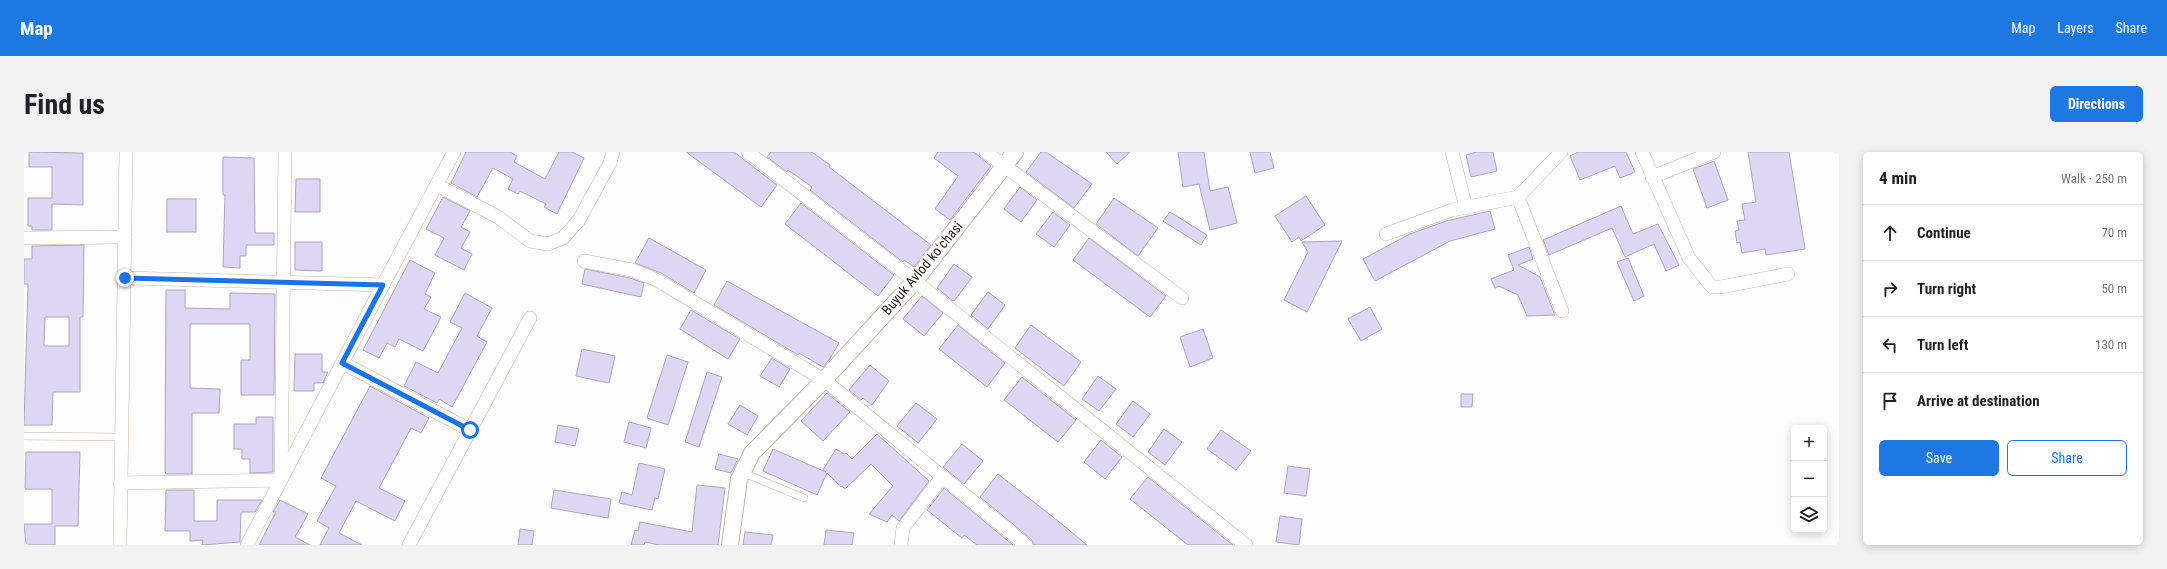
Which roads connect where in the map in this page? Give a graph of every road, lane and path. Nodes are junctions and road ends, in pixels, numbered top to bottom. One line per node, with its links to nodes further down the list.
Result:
1 (126, 152): 18 (street)
2 (285, 152): 23 (street)
3 (454, 152): 14 (street)
4 (613, 152): 14 (street)
5 (748, 152): 24 (street)
6 (986, 152): 12 (street)
7 (1015, 152): 12 (street, Buyuk Avlod koʻchasi)
8 (1452, 152): 16 (street)
9 (1560, 152): 15 (street)
10 (1642, 152): 13 (street)
11 (1714, 152): 13 (street)
12 (1004, 166): 24 (street, Buyuk Avlod koʻchasi); 26 (street)
13 (1652, 177): 21 (street)
14 (436, 185): 25 (street)
15 (1518, 197): 16 (street); 27 (street)
16 (1466, 208): 17 (street)
17 (1386, 234)
18 (126, 237): 19 (street); 22 (street)
19 (24, 238)
20 (584, 261): 30 (street)
21 (1788, 274)
22 (125, 278): 23 (street); 33 (street)
23 (283, 282): 25 (street); 36 (street)
24 (915, 282): 30 (street, Buyuk Avlod koʻchasi); 45 (street)
25 (383, 285): 29 (street)
26 (1182, 298)
27 (1562, 311)
28 (530, 318): 31 (street)
29 (342, 363): 31 (street); 36 (street)
30 (824, 380): 34 (street, Buyuk Avlod koʻchasi); 35 (street)
31 (470, 430): 41 (street)
32 (24, 436): 33 (lane)
33 (120, 436): 37 (street)
34 (741, 472): 38 (lane); 42 (street, Buyuk Avlod koʻchasi)
35 (942, 477): 43 (street); 44 (street)
36 (282, 480): 37 (street); 40 (street)
37 (120, 482): 39 (street)
38 (804, 498)
39 (120, 545)
40 (247, 545)
41 (409, 545)
42 (730, 545)
43 (901, 545)
44 (1026, 545)
45 (1246, 545)

